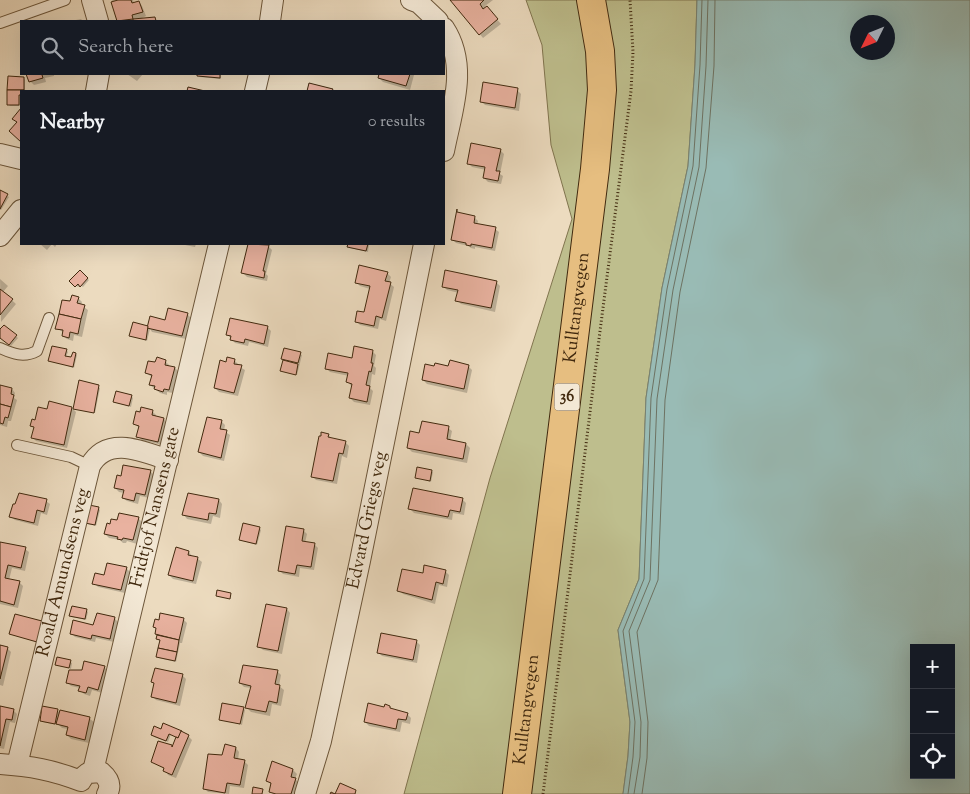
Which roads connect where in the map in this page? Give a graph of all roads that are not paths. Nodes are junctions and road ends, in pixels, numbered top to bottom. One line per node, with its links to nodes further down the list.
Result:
1 (65, 0): 9 (lane)
2 (92, 0): 6 (street)
3 (273, 0): 7 (street)
4 (412, 0): 8 (street)
5 (592, 0): 31 (highway, Kulltangvegen / 36)
6 (98, 20)
7 (270, 20)
8 (437, 20)
9 (0, 23)
10 (445, 30): 15 (street)
11 (100, 75): 13 (street)
12 (259, 75): 14 (street)
13 (96, 90)
14 (255, 90)
15 (445, 146)
16 (0, 154): 17 (street)
17 (20, 159)
18 (20, 211): 19 (street)
19 (0, 236)
20 (219, 245): 25 (street, Fridtjof Nansens gate)
21 (424, 245): 30 (street, Edvard Griegs veg)
22 (49, 318): 23 (lane)
23 (0, 348)
24 (17, 445): 26 (lane)
25 (168, 460): 26 (street, Roald Amundsens veg); 28 (street, Fridtjof Nansens gate)
26 (90, 466): 27 (street, Roald Amundsens veg)
27 (8, 764): 28 (street)
28 (85, 782): 29 (street)
29 (111, 793)
30 (305, 794)
31 (517, 794)

